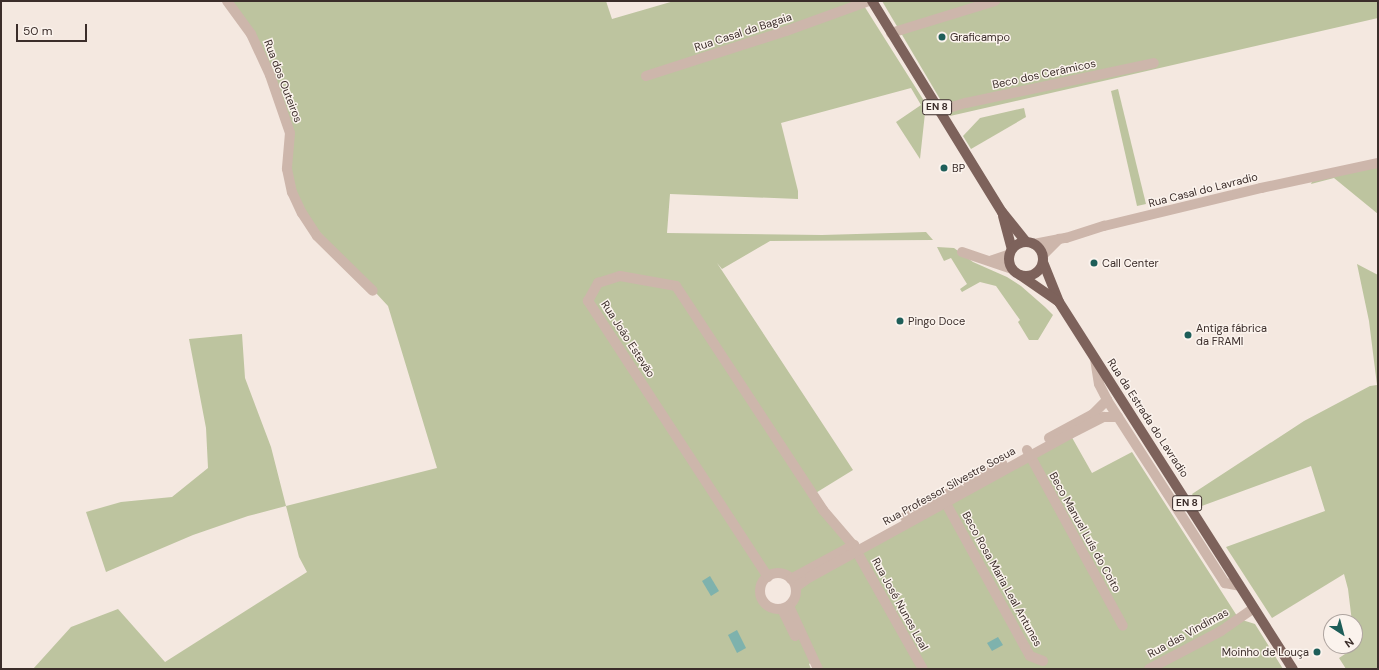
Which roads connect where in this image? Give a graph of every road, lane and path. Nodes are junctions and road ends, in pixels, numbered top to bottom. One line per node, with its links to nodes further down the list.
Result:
1 (227, 1): 18 (street, Rua dos Outeiros)
2 (870, 1): 4 (main road, EN 8); 6 (street, Rua Casal da Bagaia)
3 (995, 1): 4 (street)
4 (891, 33): 7 (main road, EN 8)
5 (1154, 63): 7 (street, Beco dos Cerâmicos)
6 (646, 76)
7 (939, 111): 9 (main road, EN 8)
8 (1378, 163): 10 (street, Rua Casal do Lavradio)
9 (1002, 212): 11 (main road, EN 8); 12 (main road, EN 8)
10 (1059, 239): 11 (street, Rua Casal do Lavradio); 14 (street)
11 (1030, 243): 12 (main road); 14 (main road, EN 8)
12 (1011, 251): 15 (street); 16 (main road, EN 8)
13 (962, 252): 15 (street)
14 (1043, 259): 17 (main road); 19 (main road, Rua da Estrada do Lavradio / EN 8)
15 (990, 261): 16 (street)
16 (1012, 269): 17 (main road, EN 8)
17 (1020, 276): 19 (main road, Rua da Estrada do Lavradio / EN 8)
18 (373, 291)
19 (1059, 302): 20 (main road, Rua da Estrada do Lavradio / EN 8)
20 (1095, 358): 21 (street); 28 (main road, Rua da Estrada do Lavradio / EN 8)
21 (1107, 400): 22 (street); 23 (street, Rua Professor Silvestre Sosua)
22 (1118, 417): 23 (street, Rua Professor Silvestre Sosua); 28 (street)
23 (1028, 453): 24 (street, Rua Professor Silvestre Sosua); 31 (street, Beco Manuel Luís do Coito)
24 (944, 499): 25 (street, Rua Professor Silvestre Sosua); 32 (street, Beco Rosa Maria Leal Antunes)
25 (855, 548): 26 (street, Rua João Estevão); 27 (street, Rua Professor Silvestre Sosua); 35 (street, Rua José Nunes Leal)
26 (768, 577): 27 (street); 29 (street)
27 (793, 583): 29 (street)
28 (1240, 586): 30 (main road, Rua da Estrada do Lavradio / EN 8)
29 (785, 607): 33 (street); 34 (street)
30 (1254, 608): 36 (street, Rua das Vindimas); 37 (main road, Rua da Estrada do Lavradio / EN 8)
31 (1122, 626)
32 (1042, 661)
33 (811, 669)
34 (818, 669)
35 (923, 669)
36 (1149, 669)
37 (1293, 669)

